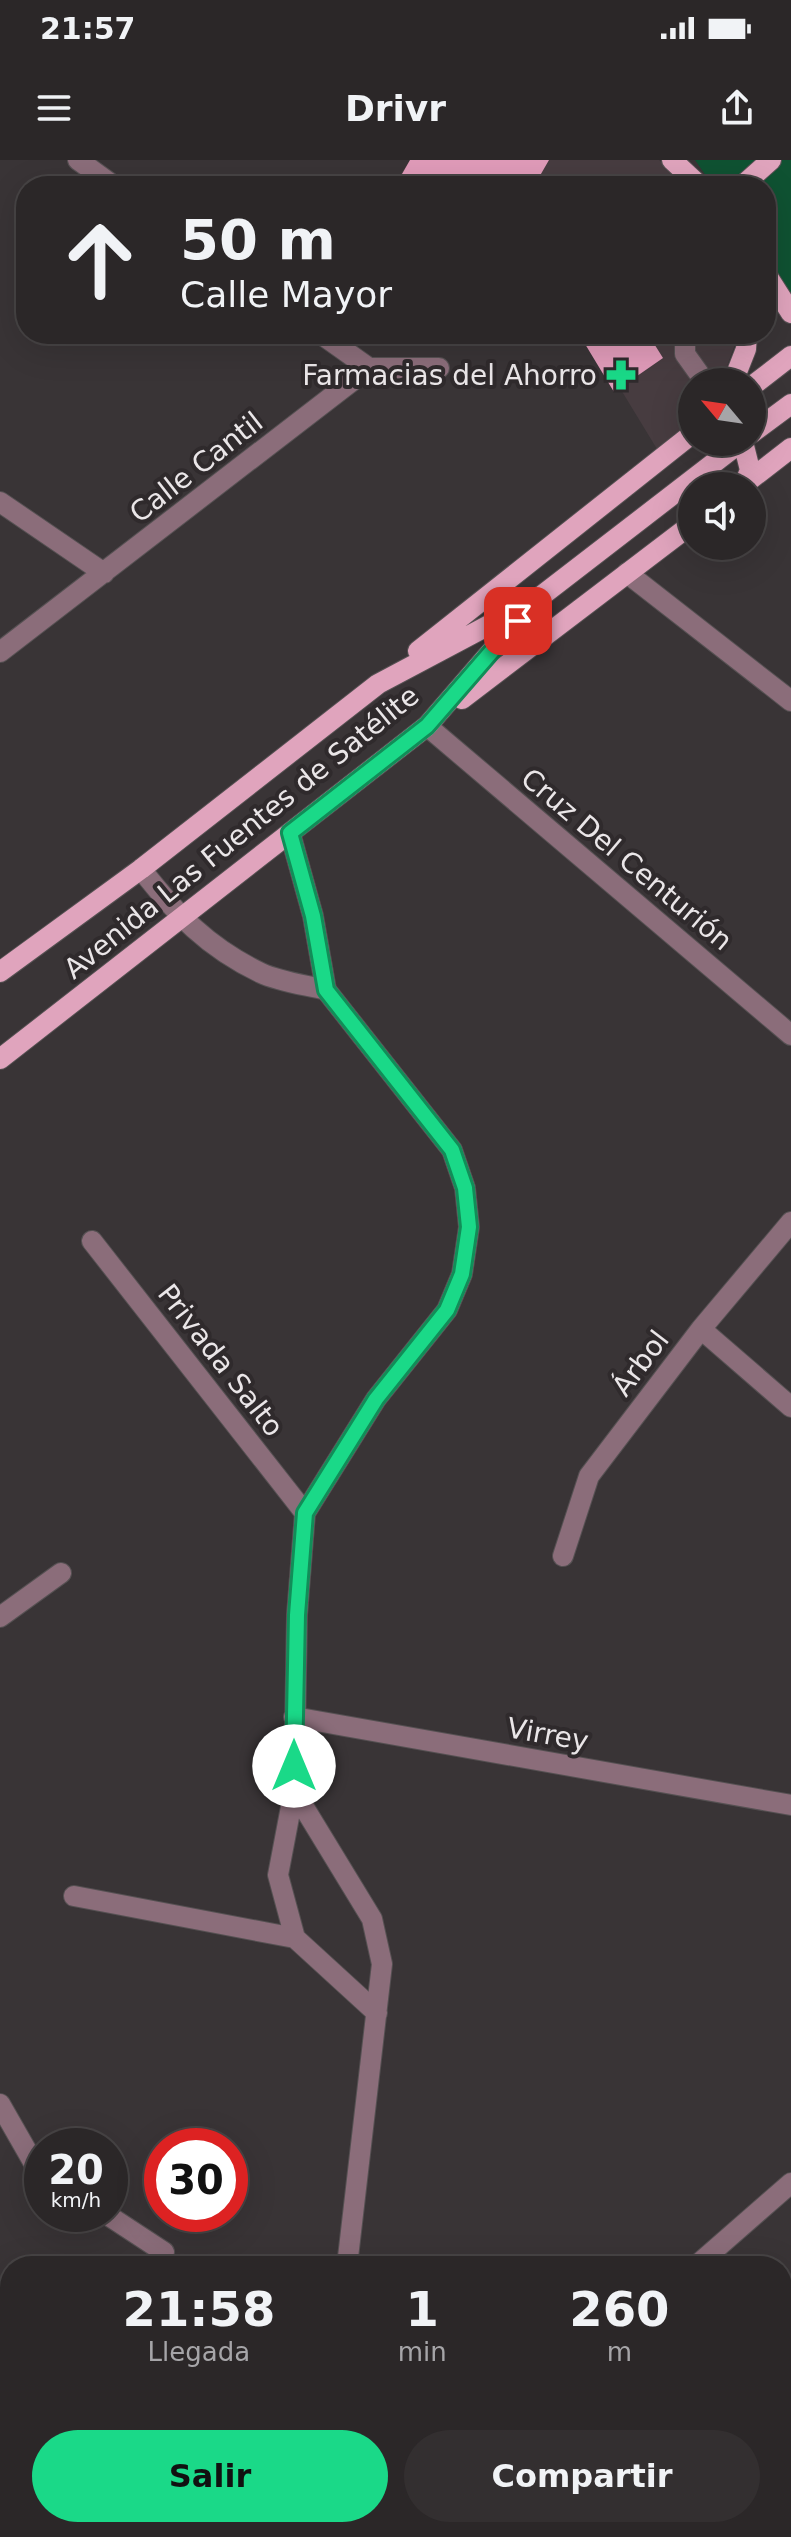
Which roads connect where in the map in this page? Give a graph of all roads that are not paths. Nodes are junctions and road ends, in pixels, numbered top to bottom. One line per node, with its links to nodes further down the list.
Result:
1 (78, 160): 3 (street)
2 (771, 160): 4 (main road)
3 (100, 176)
4 (753, 176)
5 (776, 290): 6 (main road)
6 (791, 313)
7 (335, 344): 11 (street)
8 (685, 344): 13 (street)
9 (746, 344): 14 (main road)
10 (791, 356): 15 (main road)
11 (369, 368): 12 (street); 24 (street, Calle Cantil)
12 (439, 368)
13 (695, 368)
14 (739, 368)
15 (766, 375)
16 (791, 404): 17 (main road)
17 (766, 423)
18 (678, 445): 28 (main road)
19 (791, 448): 21 (main road)
20 (724, 456): 26 (main road, Avenida Las Fuentes de Satélite)
21 (760, 472)
22 (0, 502): 24 (street)
23 (678, 535): 25 (main road)
24 (104, 573): 27 (street, Calle Cantil)
25 (627, 573): 29 (street); 30 (main road)
26 (536, 600): 28 (main road, Avenida Las Fuentes de Satélite); 30 (main road, Avenida Las Fuentes de Satélite)
27 (0, 652)
28 (378, 684): 32 (main road, Avenida Las Fuentes de Satélite)
29 (791, 701)
30 (427, 726): 31 (main road, Avenida Las Fuentes de Satélite); 36 (street, Cruz Del Centurión)
31 (290, 833): 33 (main road, Avenida Las Fuentes de Satélite); 35 (street)
32 (141, 869): 33 (street); 34 (main road, Avenida Las Fuentes de Satélite)
33 (180, 918): 35 (street); 37 (main road, Avenida Las Fuentes de Satélite)
34 (0, 972)
35 (326, 990): 42 (street)
36 (791, 1035)
37 (0, 1059)
38 (791, 1222): 40 (street, Árbol)
39 (92, 1241): 42 (street, Privada Salto)
40 (701, 1329): 41 (street); 43 (street, Árbol)
41 (791, 1407)
42 (305, 1513): 46 (street)
43 (563, 1556)
44 (61, 1573): 45 (street)
45 (0, 1617)
46 (294, 1717): 47 (street); 48 (street, Virrey)
47 (294, 1791): 50 (street); 51 (street)
48 (791, 1805)
49 (74, 1896): 50 (street)
50 (295, 1938): 51 (street)
51 (377, 2013): 57 (street)
52 (0, 2104): 53 (street)
53 (24, 2146)
54 (791, 2183): 58 (street)
55 (128, 2228): 56 (street)
56 (164, 2252)
57 (348, 2256)
58 (707, 2256)

